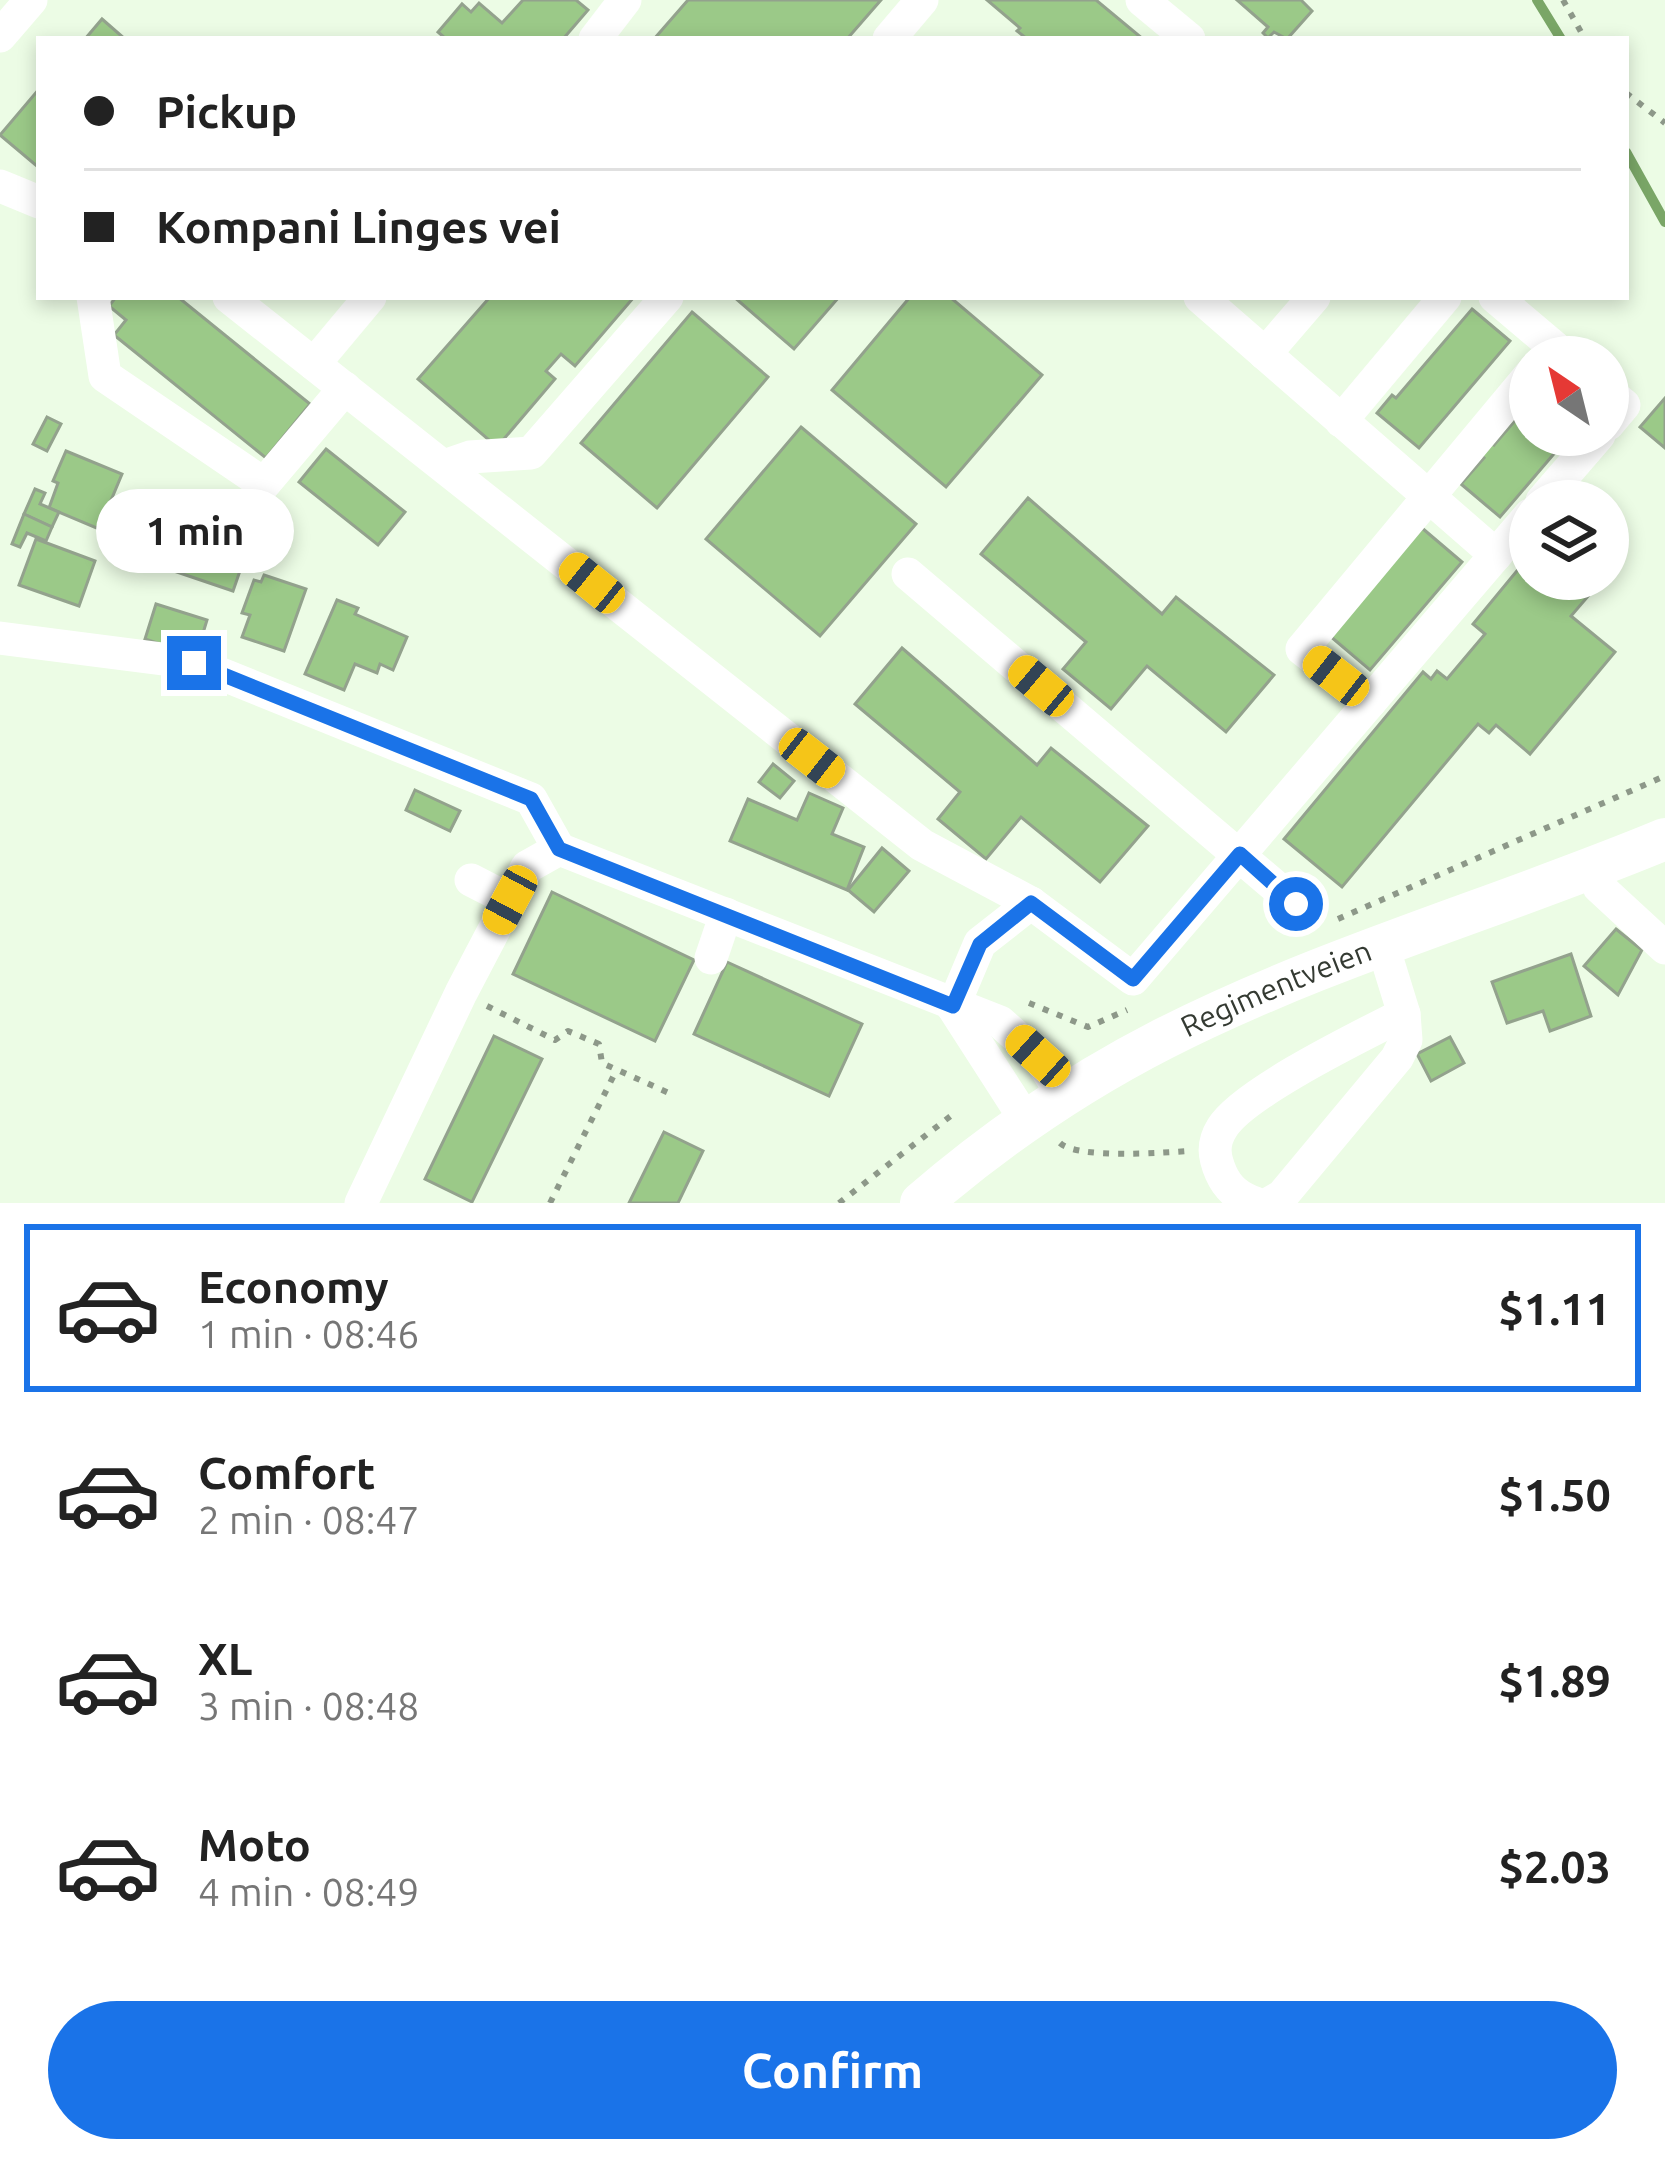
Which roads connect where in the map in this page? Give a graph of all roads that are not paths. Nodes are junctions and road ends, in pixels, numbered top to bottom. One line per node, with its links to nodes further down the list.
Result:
1 (31, 0): 5 (street)
2 (625, 0): 6 (street)
3 (922, 0): 7 (street)
4 (1142, 0): 8 (street)
5 (0, 36)
6 (598, 36)
7 (892, 36)
8 (1185, 36)
9 (0, 186): 10 (street)
10 (36, 201)
11 (93, 300): 22 (street)
12 (234, 300): 21 (street)
13 (367, 300): 21 (street)
14 (665, 300): 26 (street)
15 (1202, 300): 20 (street)
16 (1312, 300): 20 (street)
17 (1443, 300): 24 (street)
18 (1498, 300): 19 (street)
19 (1537, 336)
20 (1265, 354): 24 (street)
21 (314, 364): 22 (street)
22 (345, 388): 26 (street)
23 (1509, 400): 28 (street)
24 (1342, 421): 28 (street)
25 (1580, 456): 27 (street)
26 (444, 466): 40 (street)
27 (1560, 480)
28 (1429, 497): 30 (street); 33 (street)
29 (1509, 540): 30 (street)
30 (1496, 555): 33 (street)
31 (908, 574): 36 (street)
32 (0, 638): 35 (street)
33 (1370, 702): 36 (street)
34 (1665, 839): 37 (main road, Regimentveien)
35 (559, 849): 39 (street); 42 (street)
36 (1240, 854): 40 (street); 41 (street)
37 (1594, 868): 43 (main road, Regimentveien); 44 (street)
38 (471, 880): 39 (street)
39 (510, 900): 49 (street)
40 (1031, 903): 46 (street)
41 (1296, 904)
42 (726, 914): 45 (street); 46 (street)
43 (1383, 946): 47 (street); 48 (main road, Regimentveien)
44 (1665, 948)
45 (711, 958)
46 (953, 1006): 48 (street)
47 (1404, 1014): 51 (street); 52 (street)
48 (1046, 1116): 50 (main road, Regimentveien)
49 (361, 1203)
50 (921, 1203)
51 (1255, 1203)
52 (1270, 1203)

